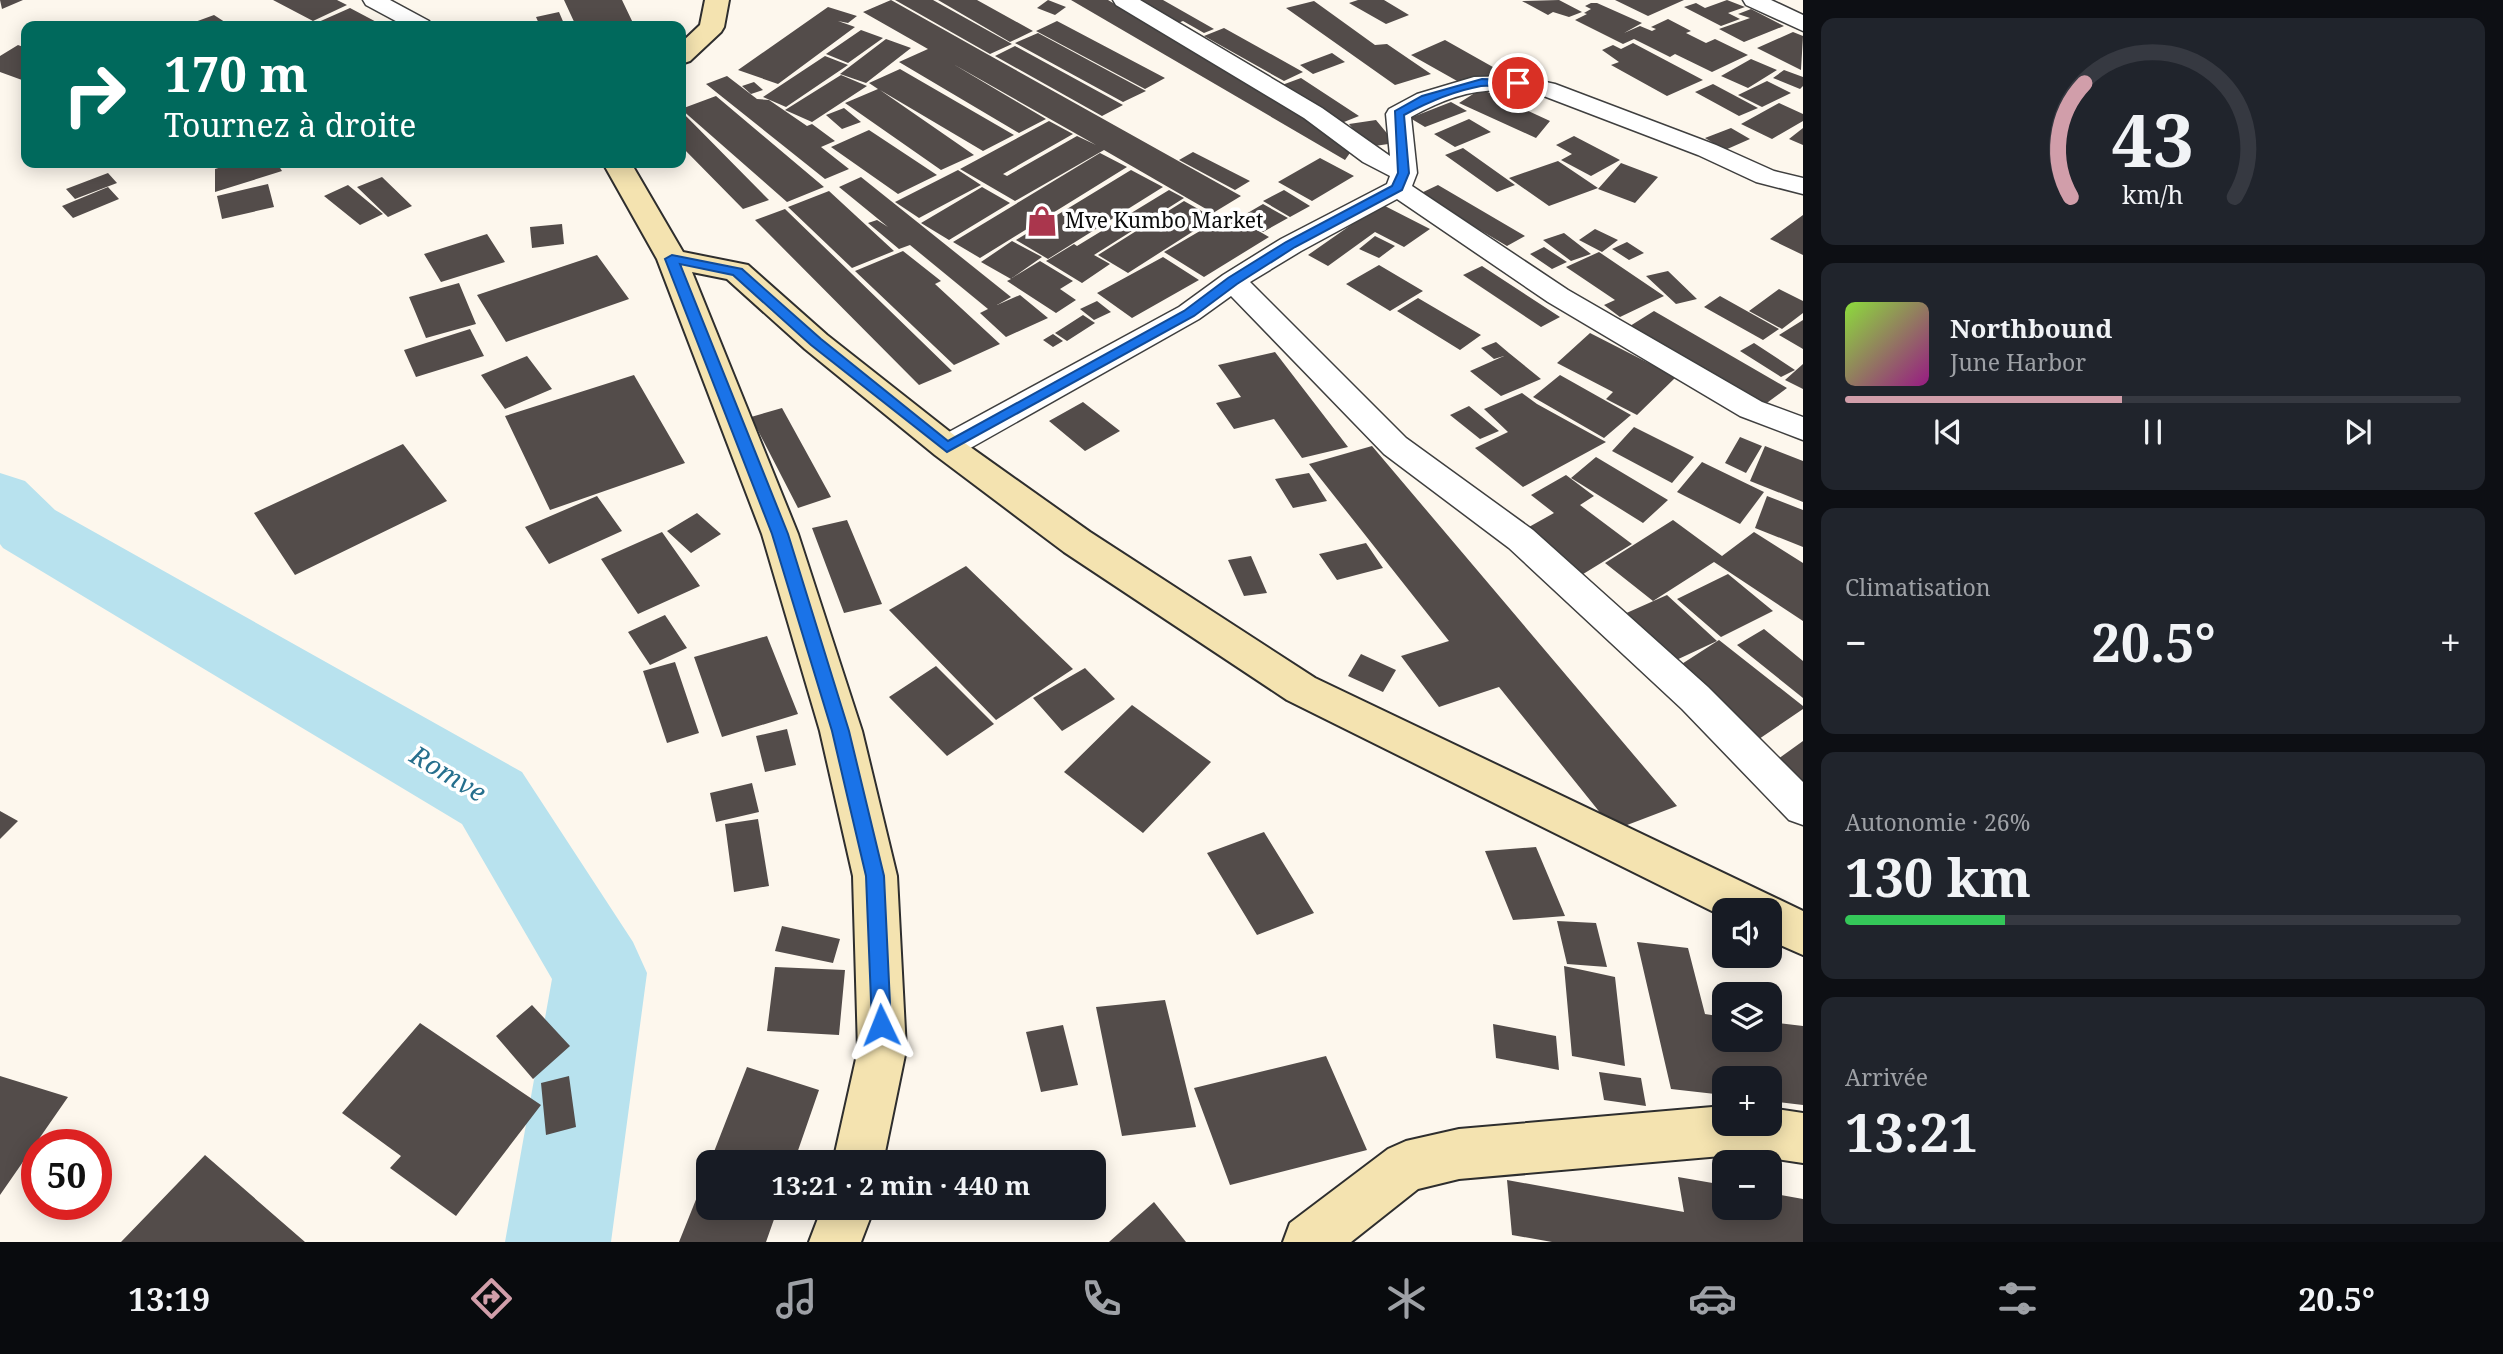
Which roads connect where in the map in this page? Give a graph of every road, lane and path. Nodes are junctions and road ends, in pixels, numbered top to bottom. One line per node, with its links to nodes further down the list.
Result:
1 (374, 0): 5 (street)
2 (717, 0): 7 (main road)
3 (1124, 0): 9 (street)
4 (1754, 0): 6 (street)
5 (412, 21)
6 (1803, 24)
7 (686, 51)
8 (620, 168): 11 (main road)
9 (1401, 181): 10 (street); 12 (street); 13 (street)
10 (1803, 186)
11 (672, 259): 14 (main road); 20 (main road)
12 (1233, 281): 14 (street); 15 (street)
13 (1803, 429)
14 (947, 447): 16 (main road)
15 (1803, 808)
16 (1729, 898)
17 (1782, 924): 18 (main road)
18 (1803, 934)
19 (1803, 1138): 23 (main road)
20 (861, 1150)
21 (843, 1220): 22 (main road)
22 (835, 1242)
23 (1309, 1242)

